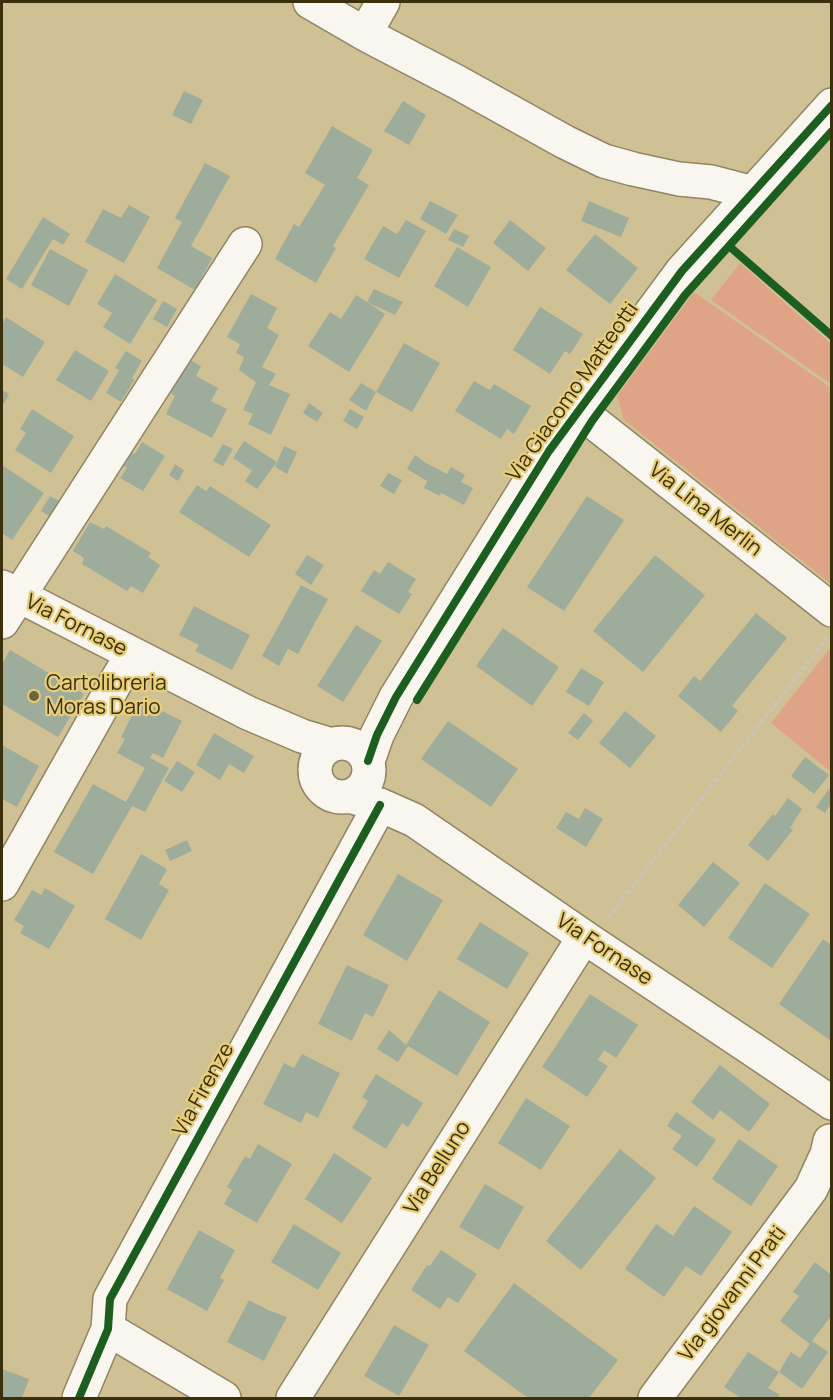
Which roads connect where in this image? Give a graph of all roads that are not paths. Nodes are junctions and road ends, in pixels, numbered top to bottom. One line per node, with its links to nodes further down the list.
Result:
1 (310, 2): 3 (street)
2 (383, 2): 3 (street)
3 (365, 34): 5 (street)
4 (831, 105): 5 (street, Via Giacomo Matteotti)
5 (753, 193): 7 (street, Via Giacomo Matteotti)
6 (245, 244): 8 (street)
7 (577, 412): 9 (street, Via Lina Merlin); 11 (street, Via Giacomo Matteotti)
8 (7, 602): 10 (street, Via Fornase)
9 (831, 609)
10 (132, 655): 12 (street, Via Fornase); 19 (street)
11 (396, 697): 13 (street, Via Giacomo Matteotti); 14 (street, Via Giacomo Matteotti)
12 (248, 713): 13 (street, Via Fornase); 15 (street, Via Fornase)
13 (337, 744): 14 (street, Via Fornase); 15 (street)
14 (368, 765): 16 (street); 18 (street, Via Fornase)
15 (315, 773): 16 (street, Via Fornase)
16 (349, 796): 17 (street, Via Fornase)
17 (380, 805): 18 (street, Via Fornase); 22 (street, Via Firenze)
18 (414, 820): 20 (street, Via Fornase)
19 (2, 884)
20 (587, 939): 21 (street, Via Fornase); 25 (street, Via Belluno)
21 (828, 1143): 26 (street, Via giovanni Prati)
22 (108, 1329): 23 (street, Via Firenze); 24 (street)
23 (79, 1398)
24 (225, 1398)
25 (293, 1398)
26 (655, 1398)

